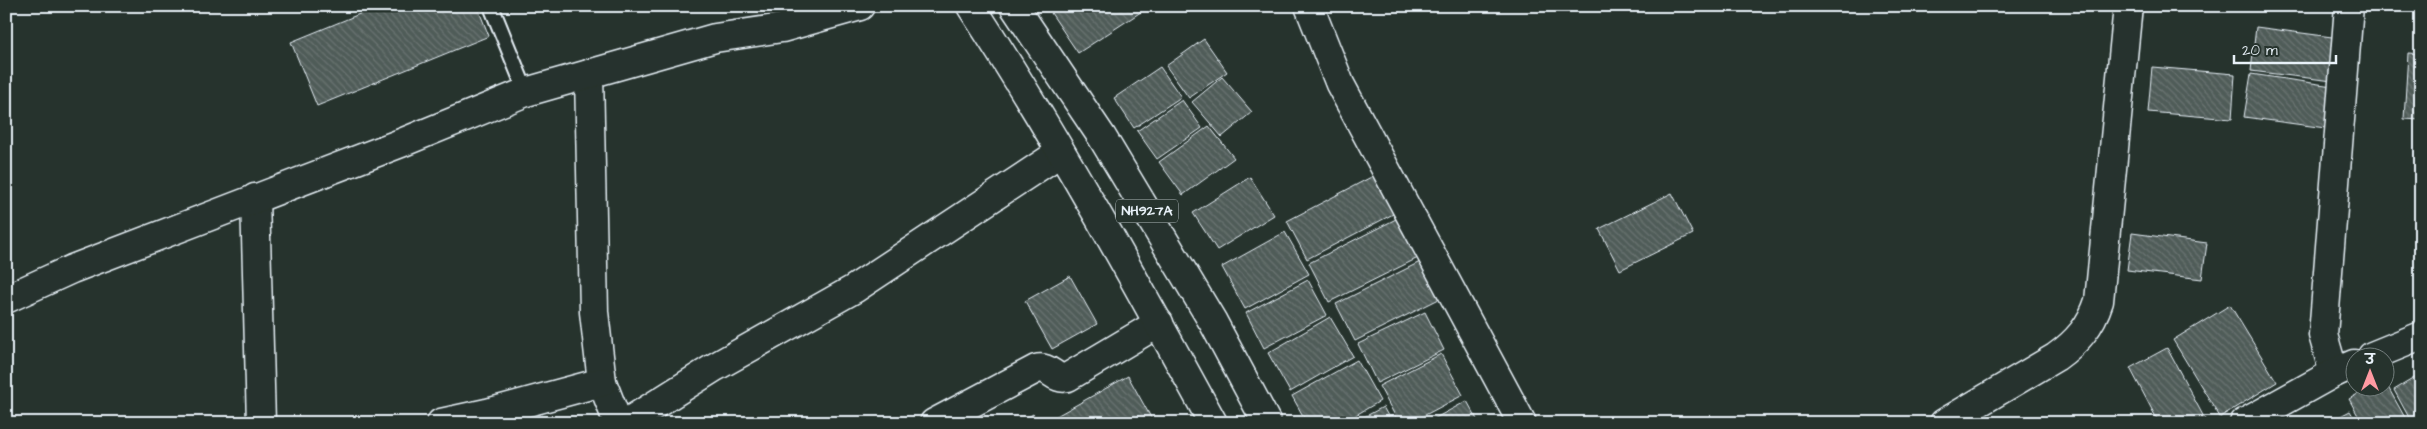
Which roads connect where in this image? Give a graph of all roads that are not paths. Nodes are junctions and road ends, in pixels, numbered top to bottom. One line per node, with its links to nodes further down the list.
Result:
1 (491, 6): 9 (lane)
2 (860, 6): 8 (main road)
3 (1014, 6): 24 (main road, NH927A)
4 (1309, 6): 25 (main road)
5 (2128, 6): 26 (main road)
6 (2349, 6): 16 (main road)
7 (984, 11): 10 (main road, NH927A)
8 (589, 74): 9 (main road); 17 (main road)
9 (526, 92): 11 (main road)
10 (1061, 152): 13 (main road, NH927A); 21 (main road)
11 (255, 198): 12 (main road); 18 (main road)
12 (6, 299)
13 (1159, 323): 22 (main road); 23 (main road, NH927A)
14 (2421, 336): 15 (main road)
15 (2394, 347)
16 (2344, 368): 27 (main road)
17 (602, 382): 19 (main road); 20 (main road)
18 (261, 423)
19 (441, 423)
20 (618, 423)
21 (626, 423)
22 (934, 423)
23 (1213, 423)
24 (1268, 423)
25 (1522, 423)
26 (1944, 423)
27 (2244, 423)

